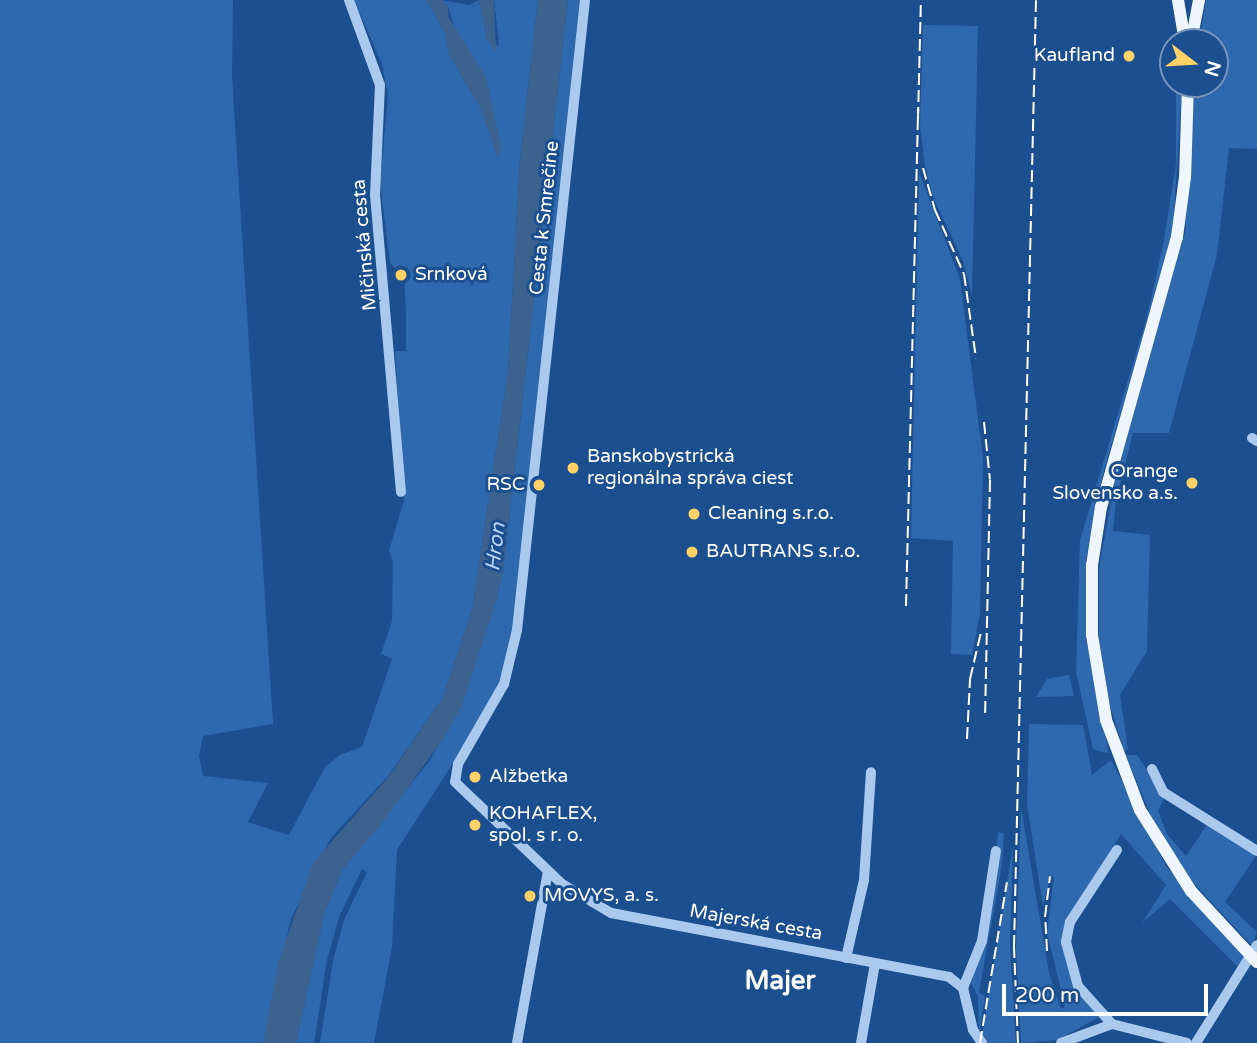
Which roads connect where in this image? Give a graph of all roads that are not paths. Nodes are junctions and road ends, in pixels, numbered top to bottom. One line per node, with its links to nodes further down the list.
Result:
1 (349, 0): 11 (street, Mičinská cesta)
2 (586, 0): 10 (street, Cesta k Smrečine)
3 (1178, 0): 6 (main road)
4 (1190, 0): 7 (main road)
5 (1199, 0): 8 (main road)
6 (1185, 28)
7 (1189, 28)
8 (1192, 28)
9 (1188, 98): 20 (main road, bridge)
10 (538, 440): 17 (street, Majerská cesta)
11 (401, 492)
12 (1152, 769): 16 (street)
13 (871, 772): 19 (street, Majerská cesta)
14 (1117, 850): 23 (street)
15 (996, 851): 22 (street)
16 (1257, 852)
17 (548, 871): 19 (street, Majerská cesta); 24 (street)
18 (1257, 945): 29 (street)
19 (846, 958): 21 (street, Majerská cesta)
20 (1257, 962)
21 (875, 964): 22 (street, Majerská cesta); 25 (street)
22 (962, 988): 26 (street)
23 (1112, 1024): 27 (street); 28 (street)
24 (517, 1043)
25 (861, 1043)
26 (982, 1043)
27 (1061, 1043)
28 (1187, 1043)
29 (1196, 1043)

